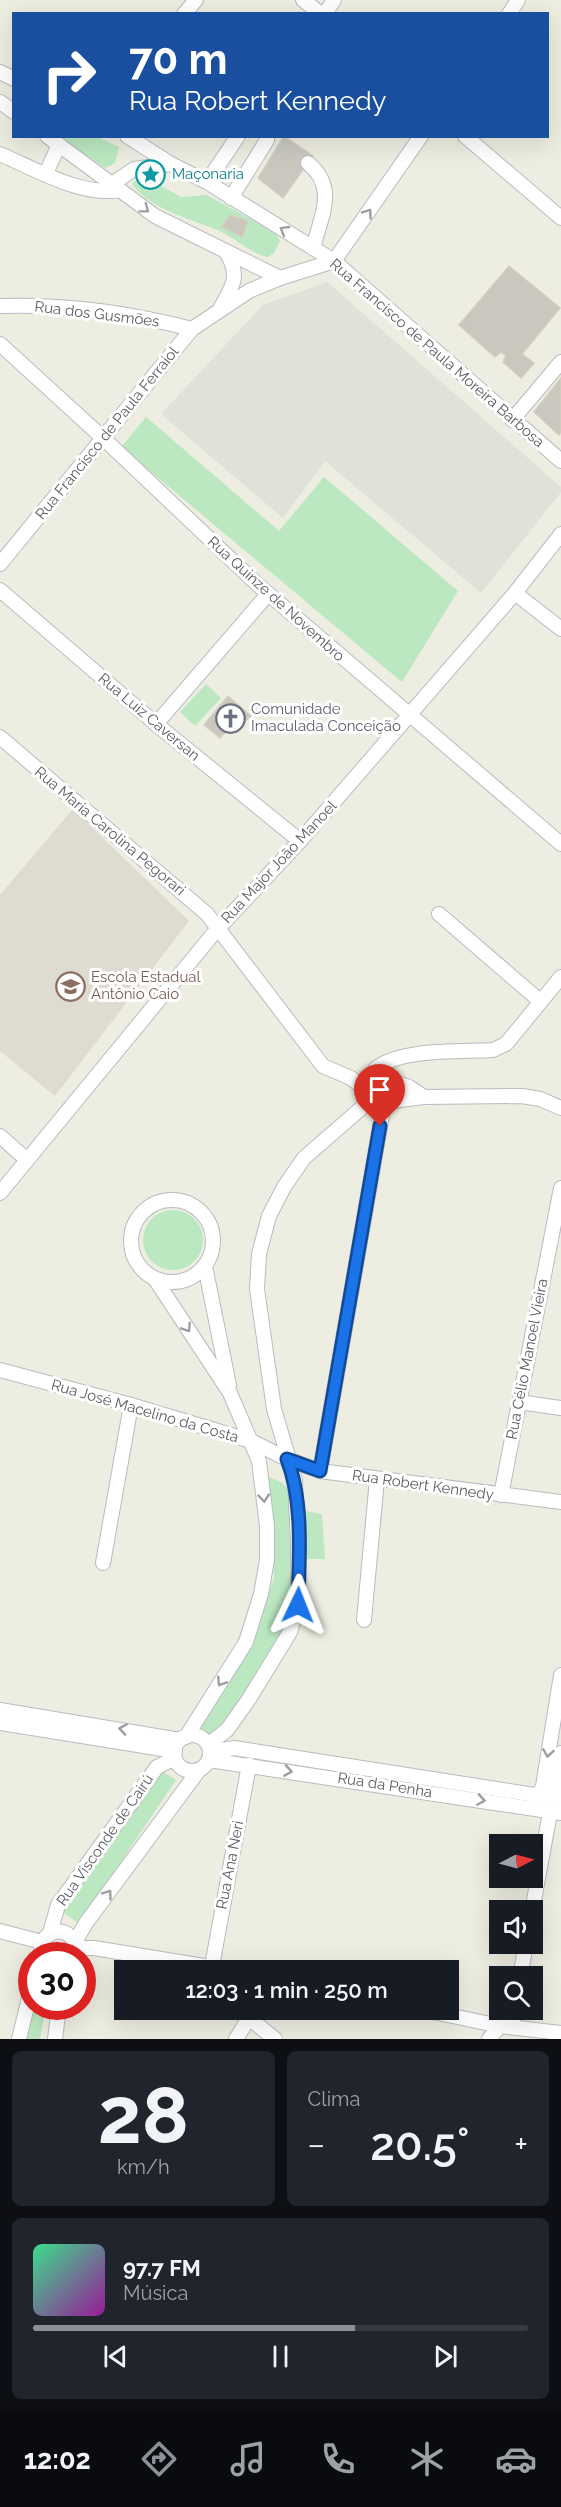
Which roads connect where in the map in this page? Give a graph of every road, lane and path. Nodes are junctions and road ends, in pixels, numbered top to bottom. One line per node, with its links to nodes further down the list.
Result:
1 (196, 0): 4 (street)
2 (303, 0): 5 (street)
3 (334, 0): 6 (street)
4 (186, 12)
5 (320, 12)
6 (325, 12)
7 (130, 138): 15 (street, Rua Francisco de Paula Moreira Barbosa)
8 (237, 138): 17 (street)
9 (420, 138): 23 (street, one-way to 9)
10 (467, 138): 20 (street)
11 (268, 140): 19 (street)
12 (53, 141): 16 (street); 18 (street)
13 (0, 154): 16 (street)
14 (308, 163): 21 (street)
15 (171, 164): 17 (street, Rua Francisco de Paula Moreira Barbosa); 18 (street)
16 (46, 173): 18 (street)
17 (207, 182): 19 (street, Rua Francisco de Paula Moreira Barbosa)
18 (116, 187): 22 (street, one-way to 22)
19 (231, 198): 21 (street, Rua Francisco de Paula Moreira Barbosa, one-way to 19)
20 (561, 218)
21 (313, 248): 23 (street, Rua Francisco de Paula Moreira Barbosa)
22 (226, 252): 24 (street); 26 (street, Rua Francisco de Paula Ferraiol)
23 (334, 261): 24 (street, Rua Francisco de Paula Ferraiol); 30 (street, Rua Francisco de Paula Moreira Barbosa)
24 (280, 278): 26 (street, Rua Francisco de Paula Ferraiol)
25 (0, 306): 27 (street, Rua dos Gusmões)
26 (220, 309): 27 (street, Rua Francisco de Paula Ferraiol)
27 (192, 329): 31 (street, Rua Francisco de Paula Ferraiol)
28 (0, 344): 31 (street, Rua Quinze de Novembro)
29 (561, 362): 30 (street)
30 (513, 420): 32 (street, Rua Francisco de Paula Moreira Barbosa)
31 (103, 438): 34 (street, Rua Francisco de Paula Ferraiol); 37 (street, Rua Quinze de Novembro)
32 (561, 461)
33 (561, 534): 36 (street, Rua Major João Manoel)
34 (0, 564)
35 (0, 590): 40 (street, Rua Luiz Caversan)
36 (515, 593): 38 (street); 39 (street, Rua Major João Manoel)
37 (268, 594): 39 (street, Rua Quinze de Novembro); 40 (street)
38 (561, 629)
39 (410, 716): 42 (street, Rua Major João Manoel); 43 (street, Rua Quinze de Novembro)
40 (156, 724): 42 (street, Rua Luiz Caversan)
41 (2, 744): 45 (street, Rua Maria Carolina Pegorari)
42 (300, 841): 45 (street, Rua Major João Manoel)
43 (561, 844)
44 (439, 914): 47 (street)
45 (219, 927): 50 (street, Rua Maria Carolina Pegorari); 56 (street, Rua Major João Manoel)
46 (561, 977): 47 (street)
47 (540, 1001): 48 (street)
48 (405, 1056): 49 (street); 51 (street)
49 (375, 1069): 50 (street); 51 (street)
50 (351, 1078): 53 (street, Rua Maria Carolina Pegorari)
51 (391, 1080): 52 (street); 53 (street); 53 (street)
52 (424, 1097): 53 (street); 54 (street)
53 (380, 1099): 67 (street); 68 (street)
54 (561, 1108)
55 (0, 1136): 56 (street)
56 (26, 1159): 58 (street, Rua Major João Manoel)
57 (561, 1188): 63 (street, Rua Célio Manoel Vieira)
58 (0, 1193)
59 (205, 1266): 60 (street); 60 (street); 62 (street)
60 (155, 1279): 62 (street, one-way to 62)
61 (0, 1370): 64 (street, Rua José Macelino da Costa)
62 (230, 1393): 66 (street)
63 (519, 1402): 65 (street); 70 (street, Rua Célio Manoel Vieira)
64 (131, 1405): 66 (street, Rua José Macelino da Costa); 72 (street)
65 (561, 1408)
66 (251, 1441): 67 (street, Rua José Macelino da Costa); 77 (street, one-way to 77)
67 (287, 1459): 68 (street, Rua Robert Kennedy); 78 (street)
68 (320, 1471): 69 (street, Rua Robert Kennedy)
69 (377, 1479): 70 (street, Rua Robert Kennedy); 73 (street)
70 (501, 1495): 71 (street, Rua Robert Kennedy)
71 (561, 1502)
72 (103, 1563)
73 (364, 1620)
74 (561, 1675): 82 (street, one-way to 82)
75 (0, 1710): 77 (street, one-way to 75)
76 (0, 1723): 77 (street)
77 (179, 1747): 78 (street); 81 (street); 86 (street, Rua Visconde de Cairú)
78 (209, 1752): 80 (street, Rua da Penha); 81 (street); 82 (street, Rua da Penha)
79 (561, 1753): 82 (street)
80 (249, 1765): 82 (street, Rua da Penha, one-way to 82); 92 (street, Rua Ana Neri)
81 (199, 1770): 89 (street, one-way to 81)
82 (549, 1804): 83 (street)
83 (534, 1900)
84 (0, 1931): 85 (street)
85 (28, 1942)
86 (45, 1942)
87 (50, 1942): 88 (street)
88 (73, 1942)
89 (78, 1942)
90 (96, 1948): 91 (street)
91 (173, 1960)
92 (213, 1960)
93 (459, 2017): 99 (street)
94 (24, 2020): 101 (street)
95 (57, 2020): 102 (street)
96 (247, 2020): 103 (street)
97 (256, 2020): 104 (street)
98 (509, 2020): 99 (street)
99 (506, 2026): 100 (street); 105 (street)
100 (556, 2035)
101 (19, 2039)
102 (55, 2039)
103 (236, 2039)
104 (275, 2039)
105 (489, 2039)

